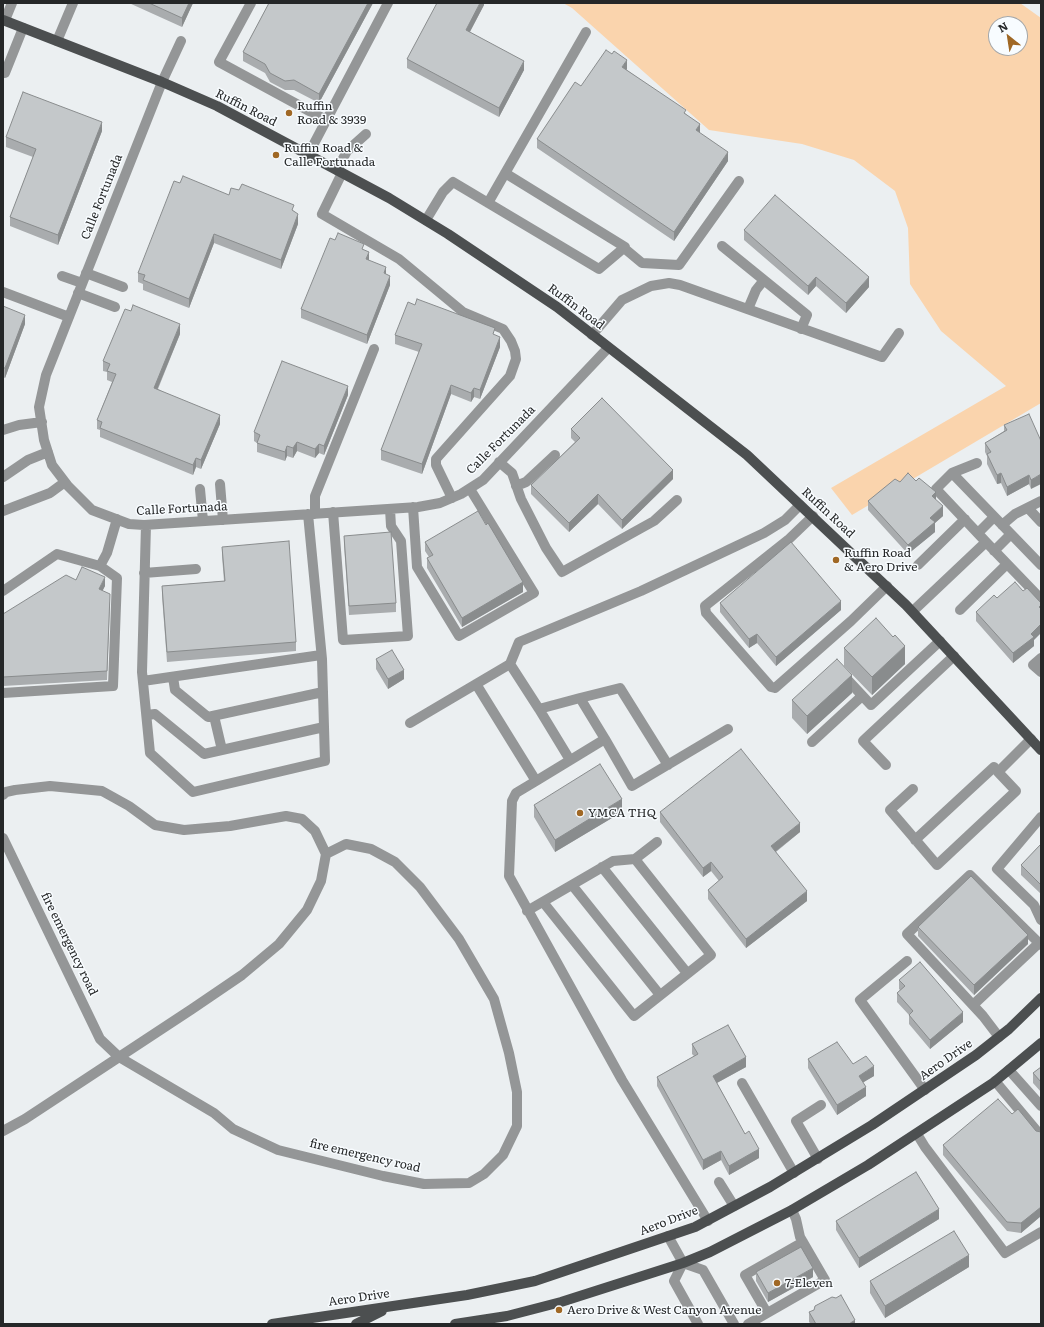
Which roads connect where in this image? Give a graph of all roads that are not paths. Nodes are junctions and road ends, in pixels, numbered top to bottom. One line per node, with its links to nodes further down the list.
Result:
1 (12, 3): 5 (street)
2 (73, 3): 8 (street)
3 (251, 3): 12 (street)
4 (388, 3): 12 (street)
5 (4, 20): 6 (main road, Ruffin Road)
6 (23, 28): 8 (main road, Ruffin Road); 10 (street)
7 (586, 32): 16 (street)
8 (57, 41): 11 (main road, Ruffin Road)
9 (181, 41): 11 (street, Calle Fortunada)
10 (5, 73)
11 (162, 82): 14 (main road, Ruffin Road); 22 (street, Calle Fortunada)
12 (326, 120): 14 (street)
13 (366, 134): 15 (street)
14 (308, 155): 15 (main road, Ruffin Road)
15 (339, 171): 19 (main road, Ruffin Road); 49 (street)
16 (505, 173): 18 (street); 21 (street)
17 (739, 181): 21 (street)
18 (488, 203): 19 (street); 21 (street)
19 (426, 220): 33 (main road, Ruffin Road)
20 (722, 246): 24 (street)
21 (624, 248)
22 (86, 273): 25 (street); 26 (street, Calle Fortunada)
23 (62, 276): 26 (street)
24 (764, 280): 29 (street); 31 (street)
25 (123, 287)
26 (80, 288): 28 (street); 30 (street, Calle Fortunada)
27 (3, 292): 30 (street)
28 (116, 307)
29 (748, 309): 31 (street); 33 (street)
30 (69, 317): 36 (street, Calle Fortunada)
31 (801, 329): 32 (street)
32 (898, 333)
33 (592, 335): 34 (main road, Ruffin Road)
34 (608, 348): 40 (street, Calle Fortunada); 52 (main road, Ruffin Road)
35 (374, 349): 58 (street)
36 (42, 422): 37 (street); 38 (street, Calle Fortunada)
37 (3, 430)
38 (48, 452): 43 (street); 44 (street, Calle Fortunada)
39 (555, 455): 46 (street)
40 (499, 462): 46 (street); 47 (street, Calle Fortunada)
41 (977, 463): 42 (street)
42 (952, 473): 60 (street); 62 (street)
43 (3, 477)
44 (65, 482): 56 (street); 61 (street, Calle Fortunada)
45 (220, 484): 63 (street)
46 (516, 486): 50 (street)
47 (470, 488): 49 (street, Calle Fortunada); 53 (street)
48 (200, 490): 64 (street)
49 (452, 498): 53 (street, Calle Fortunada)
50 (677, 500)
51 (1041, 501): 54 (street)
52 (800, 505): 59 (main road, Ruffin Road); 87 (street)
53 (413, 507): 55 (street, Calle Fortunada)
54 (1028, 508): 65 (street); 67 (street)
55 (390, 509): 57 (street, Calle Fortunada); 57 (street)
56 (3, 511)
57 (333, 512): 58 (street, Calle Fortunada)
58 (312, 514): 63 (street, Calle Fortunada); 84 (street)
59 (813, 516): 78 (main road, Ruffin Road); 78 (street)
60 (994, 517): 67 (street); 68 (street)
61 (117, 519): 66 (street, Calle Fortunada); 75 (street)
62 (965, 519): 68 (street); 73 (street)
63 (223, 520): 64 (street, Calle Fortunada)
64 (203, 521): 66 (street, Calle Fortunada)
65 (1041, 522)
66 (146, 525): 77 (street)
67 (1002, 525): 69 (street)
68 (978, 533): 70 (street)
69 (1011, 534): 71 (street); 74 (street)
70 (986, 542): 71 (street); 82 (street)
71 (994, 551): 72 (street)
72 (1007, 564): 80 (street); 81 (street)
73 (918, 565)
74 (1041, 565)
75 (100, 566): 79 (street); 94 (street)
76 (196, 569): 77 (street)
77 (144, 573): 91 (street)
78 (887, 586): 82 (main road, Ruffin Road)
79 (3, 591)
80 (1041, 599)
81 (960, 610)
82 (912, 611): 83 (main road, Ruffin Road)
83 (940, 641): 85 (main road, Ruffin Road); 95 (street)
84 (321, 655): 90 (street); 93 (street)
85 (954, 656): 104 (main road, Ruffin Road); 110 (street)
86 (1041, 658): 89 (street)
87 (510, 664): 92 (street); 97 (street)
88 (840, 672): 95 (street)
89 (1041, 672)
90 (173, 677): 91 (street); 99 (street)
91 (143, 681): 98 (street)
92 (476, 684): 100 (street); 112 (street)
93 (323, 692): 99 (street); 101 (street)
94 (3, 693)
95 (862, 696): 105 (street)
96 (580, 698): 97 (street); 103 (street); 109 (street)
97 (539, 709): 108 (street)
98 (147, 715): 101 (street); 106 (street)
99 (214, 716): 106 (street)
100 (410, 723)
101 (324, 727): 106 (street)
102 (728, 729): 109 (street)
103 (605, 739): 108 (street); 109 (street)
104 (1031, 739): 107 (main road, Ruffin Road); 111 (street)
105 (812, 742)
106 (222, 750)
107 (1041, 750)
108 (570, 760): 112 (street)
109 (668, 765)
110 (886, 765)
111 (998, 772): 117 (street); 117 (street)
112 (536, 780): 124 (street)
113 (913, 789): 117 (street)
114 (3, 795): 119 (street)
115 (1041, 817): 125 (street)
116 (3, 838): 134 (street, fire emergency road)
117 (915, 840)
118 (657, 842): 120 (street)
119 (326, 854): 134 (street); 134 (street, fire emergency road)
120 (635, 859): 121 (street); 128 (street)
121 (602, 868): 122 (street); 128 (street)
122 (572, 885): 123 (street); 129 (street)
123 (543, 902): 124 (street); 129 (street)
124 (527, 911): 149 (street)
125 (1041, 920)
126 (1040, 944): 131 (street); 131 (street)
127 (908, 961): 138 (street)
128 (688, 973): 129 (street)
129 (660, 995)
130 (1041, 998): 132 (main road, Aero Drive)
131 (973, 1005): 132 (street)
132 (999, 1037): 138 (main road, Aero Drive)
133 (1041, 1043): 135 (main road)
134 (119, 1057): 141 (street)
135 (1009, 1070): 136 (main road); 140 (street)
136 (995, 1081): 142 (main road); 143 (street)
137 (742, 1083): 145 (street)
138 (925, 1090): 144 (main road, Aero Drive)
139 (821, 1105): 144 (street)
140 (1041, 1106)
141 (3, 1131)
142 (917, 1134): 148 (main road); 150 (street)
143 (1041, 1136)
144 (818, 1159): 145 (main road, Aero Drive)
145 (794, 1173): 147 (main road, Aero Drive)
146 (719, 1182): 147 (street)
147 (734, 1206): 149 (main road, Aero Drive)
148 (792, 1210): 152 (street); 153 (main road)
149 (708, 1220): 151 (main road, Aero Drive)
150 (1041, 1232)
151 (668, 1236): 153 (street); 154 (main road, Aero Drive)
152 (803, 1242): 155 (street); 155 (street)
153 (682, 1263): 158 (main road); 159 (street); 160 (street)
154 (389, 1307): 156 (main road, Aero Drive); 157 (main road)
155 (767, 1313): 161 (street)
156 (272, 1324)
157 (356, 1324)
158 (455, 1324)
159 (698, 1324)
160 (734, 1324)
161 (748, 1324)

